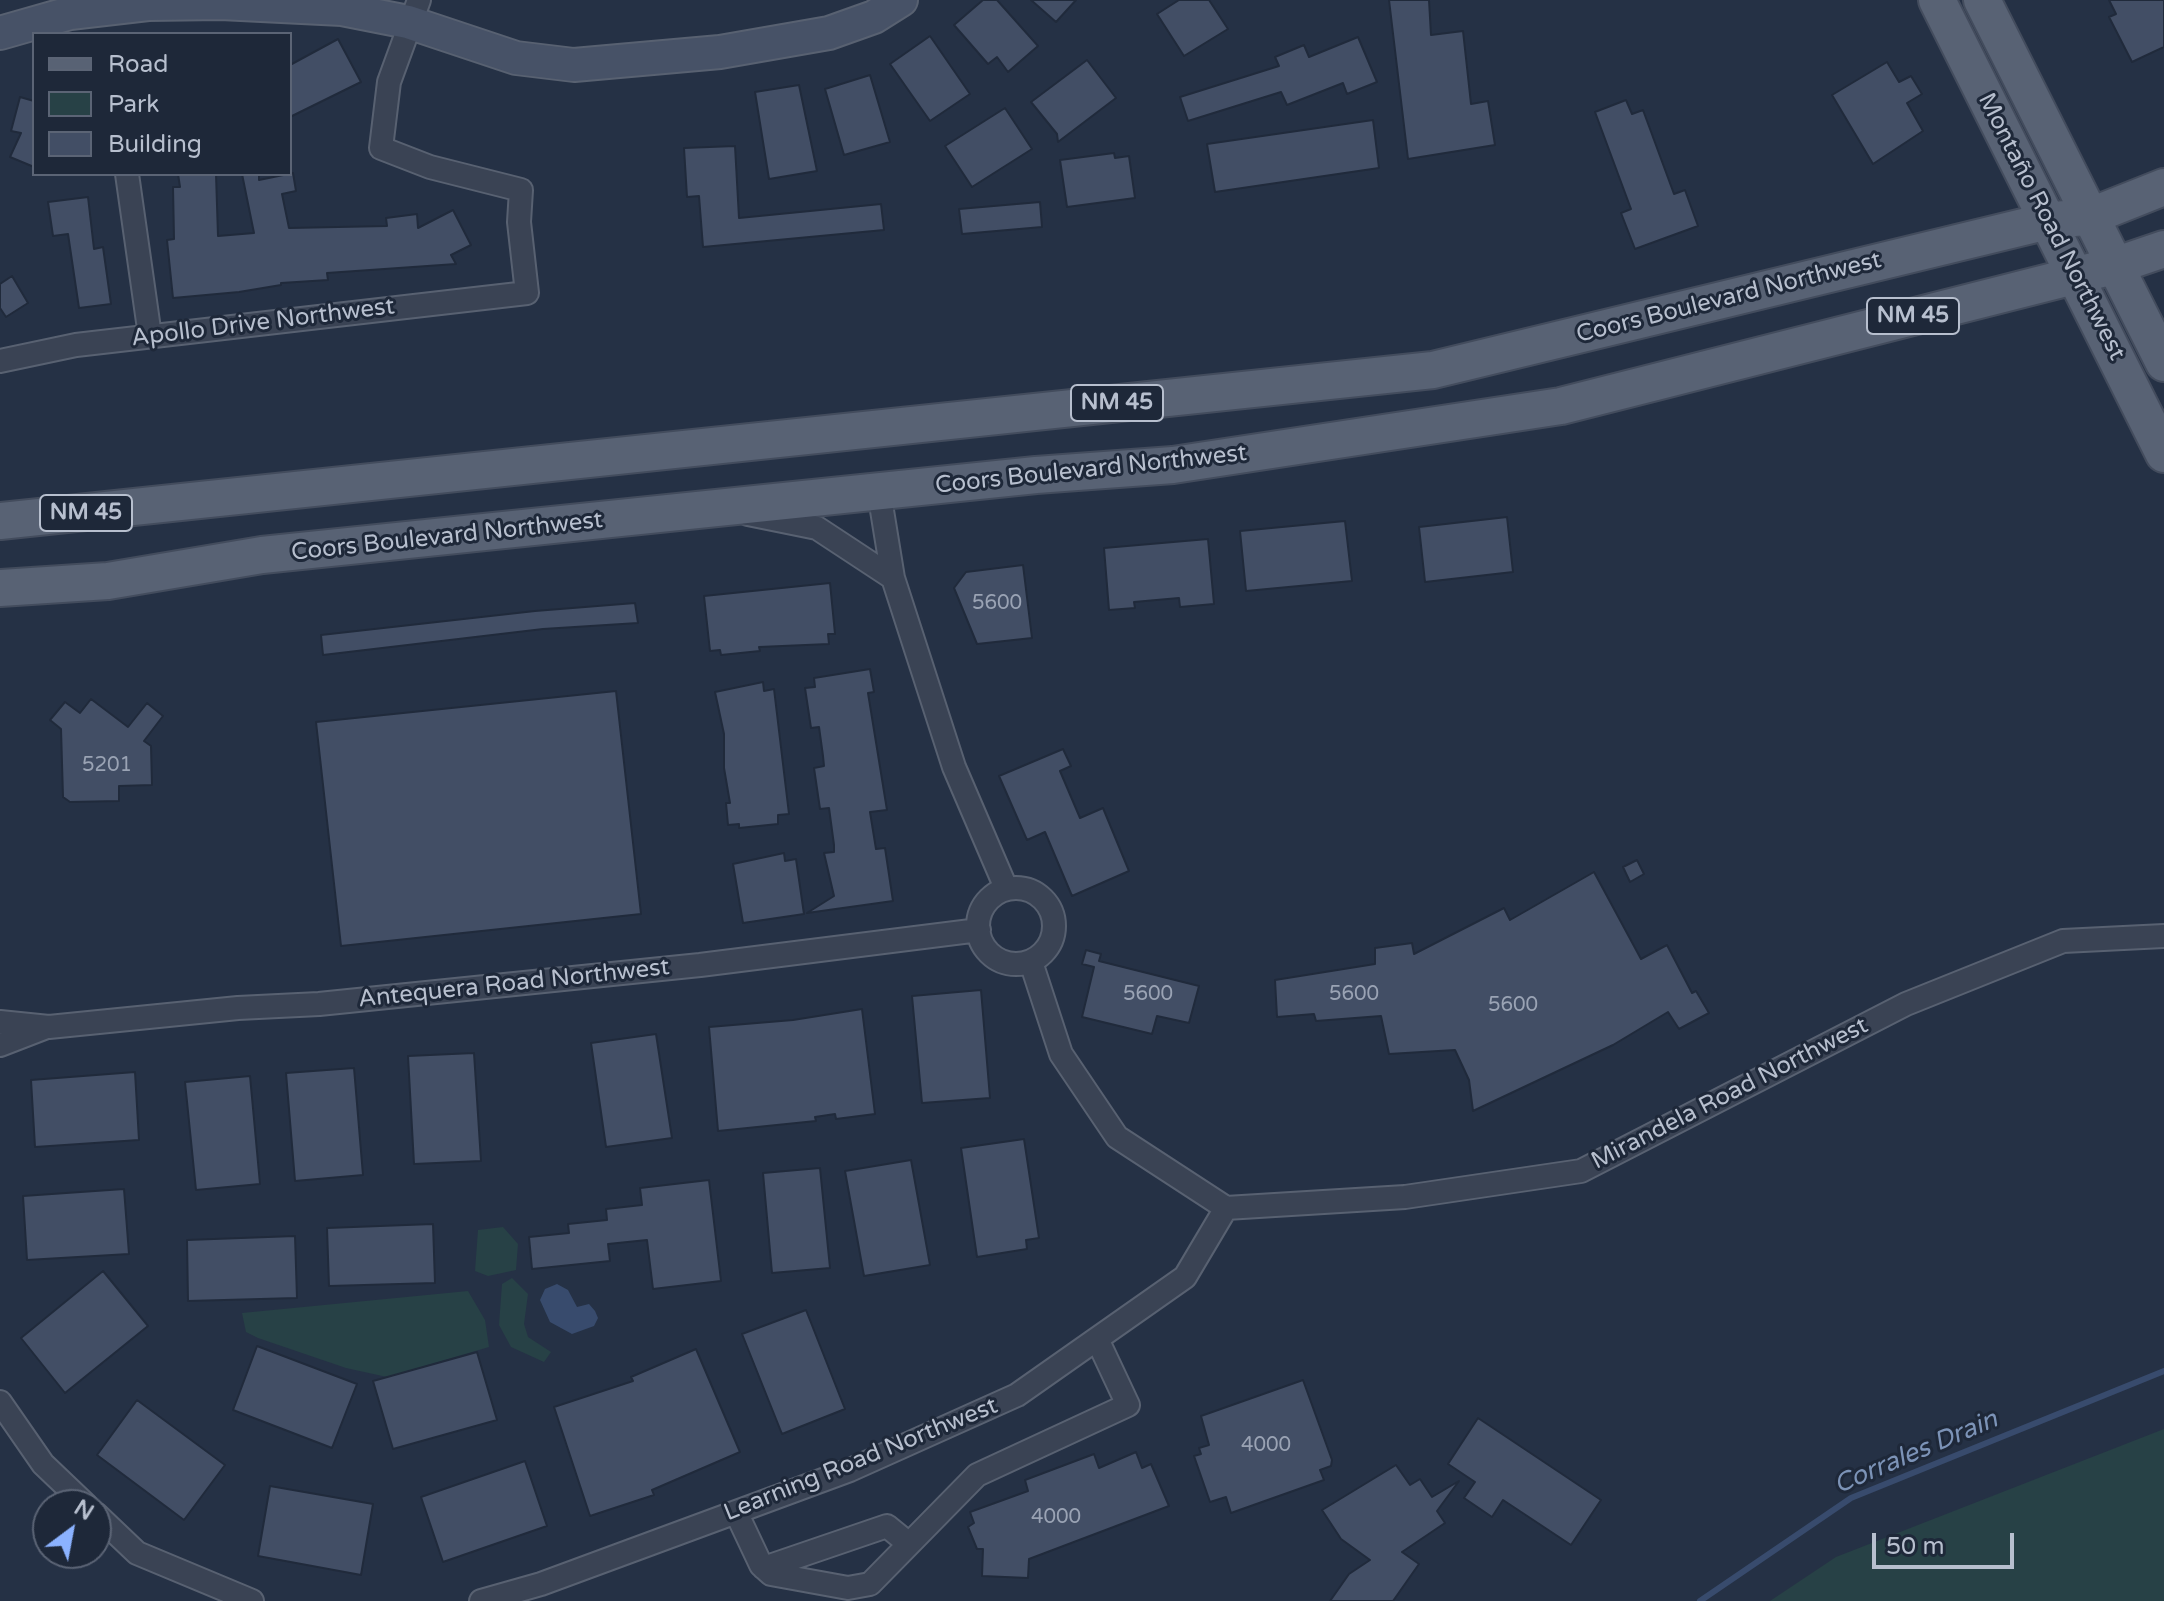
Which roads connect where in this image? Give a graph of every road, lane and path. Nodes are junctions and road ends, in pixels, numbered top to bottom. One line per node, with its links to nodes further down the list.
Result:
1 (901, 0): 4 (street)
2 (1937, 0): 9 (main road, Montaño Road Northwest)
3 (1982, 0): 8 (main road, Montaño Road Northwest)
4 (414, 11): 5 (street); 13 (street, Apollo Drive Northwest)
5 (0, 33)
6 (127, 176): 13 (street)
7 (2164, 187): 8 (main road, Coors Boulevard Northwest / NM 45)
8 (2091, 216): 9 (main road, Coors Boulevard Northwest / NM 45); 11 (main road, Montaño Road Northwest)
9 (2048, 221): 12 (main road, Montaño Road Northwest); 19 (main road, Coors Boulevard Northwest / NM 45)
10 (2164, 249): 11 (main road, Coors Boulevard Northwest / NM 45)
11 (2117, 265): 12 (main road, Coors Boulevard Northwest / NM 45); 15 (main road, Montaño Road Northwest)
12 (2075, 274): 16 (main road, Montaño Road Northwest); 17 (main road, Coors Boulevard Northwest / NM 45)
13 (150, 336): 14 (street, Apollo Drive Northwest)
14 (0, 361)
15 (2164, 363)
16 (2164, 454)
17 (879, 492): 18 (main road, Coors Boulevard Northwest / NM 45); 20 (street)
18 (720, 509): 20 (street); 21 (main road, Coors Boulevard Northwest / NM 45)
19 (0, 521)
20 (893, 578): 22 (street)
21 (0, 588)
22 (1006, 888): 23 (street); 25 (street)
23 (979, 930): 25 (street); 27 (street, Antequera Road Northwest)
24 (2164, 936): 29 (street, Mirandela Road Northwest)
25 (1031, 962): 29 (street)
26 (0, 1022): 27 (street, Antequera Road Northwest)
27 (49, 1027): 28 (street, Antequera Road Northwest)
28 (0, 1045)
29 (1226, 1208): 30 (street, Learning Road Northwest)
30 (1097, 1339): 33 (street, Learning Road Northwest); 35 (street)
31 (0, 1402): 32 (street)
32 (69, 1489)
33 (736, 1512): 36 (street); 38 (street, Learning Road Northwest)
34 (112, 1529): 37 (street)
35 (909, 1544): 36 (street); 36 (street)
36 (764, 1568)
37 (252, 1601)
38 (481, 1601)

